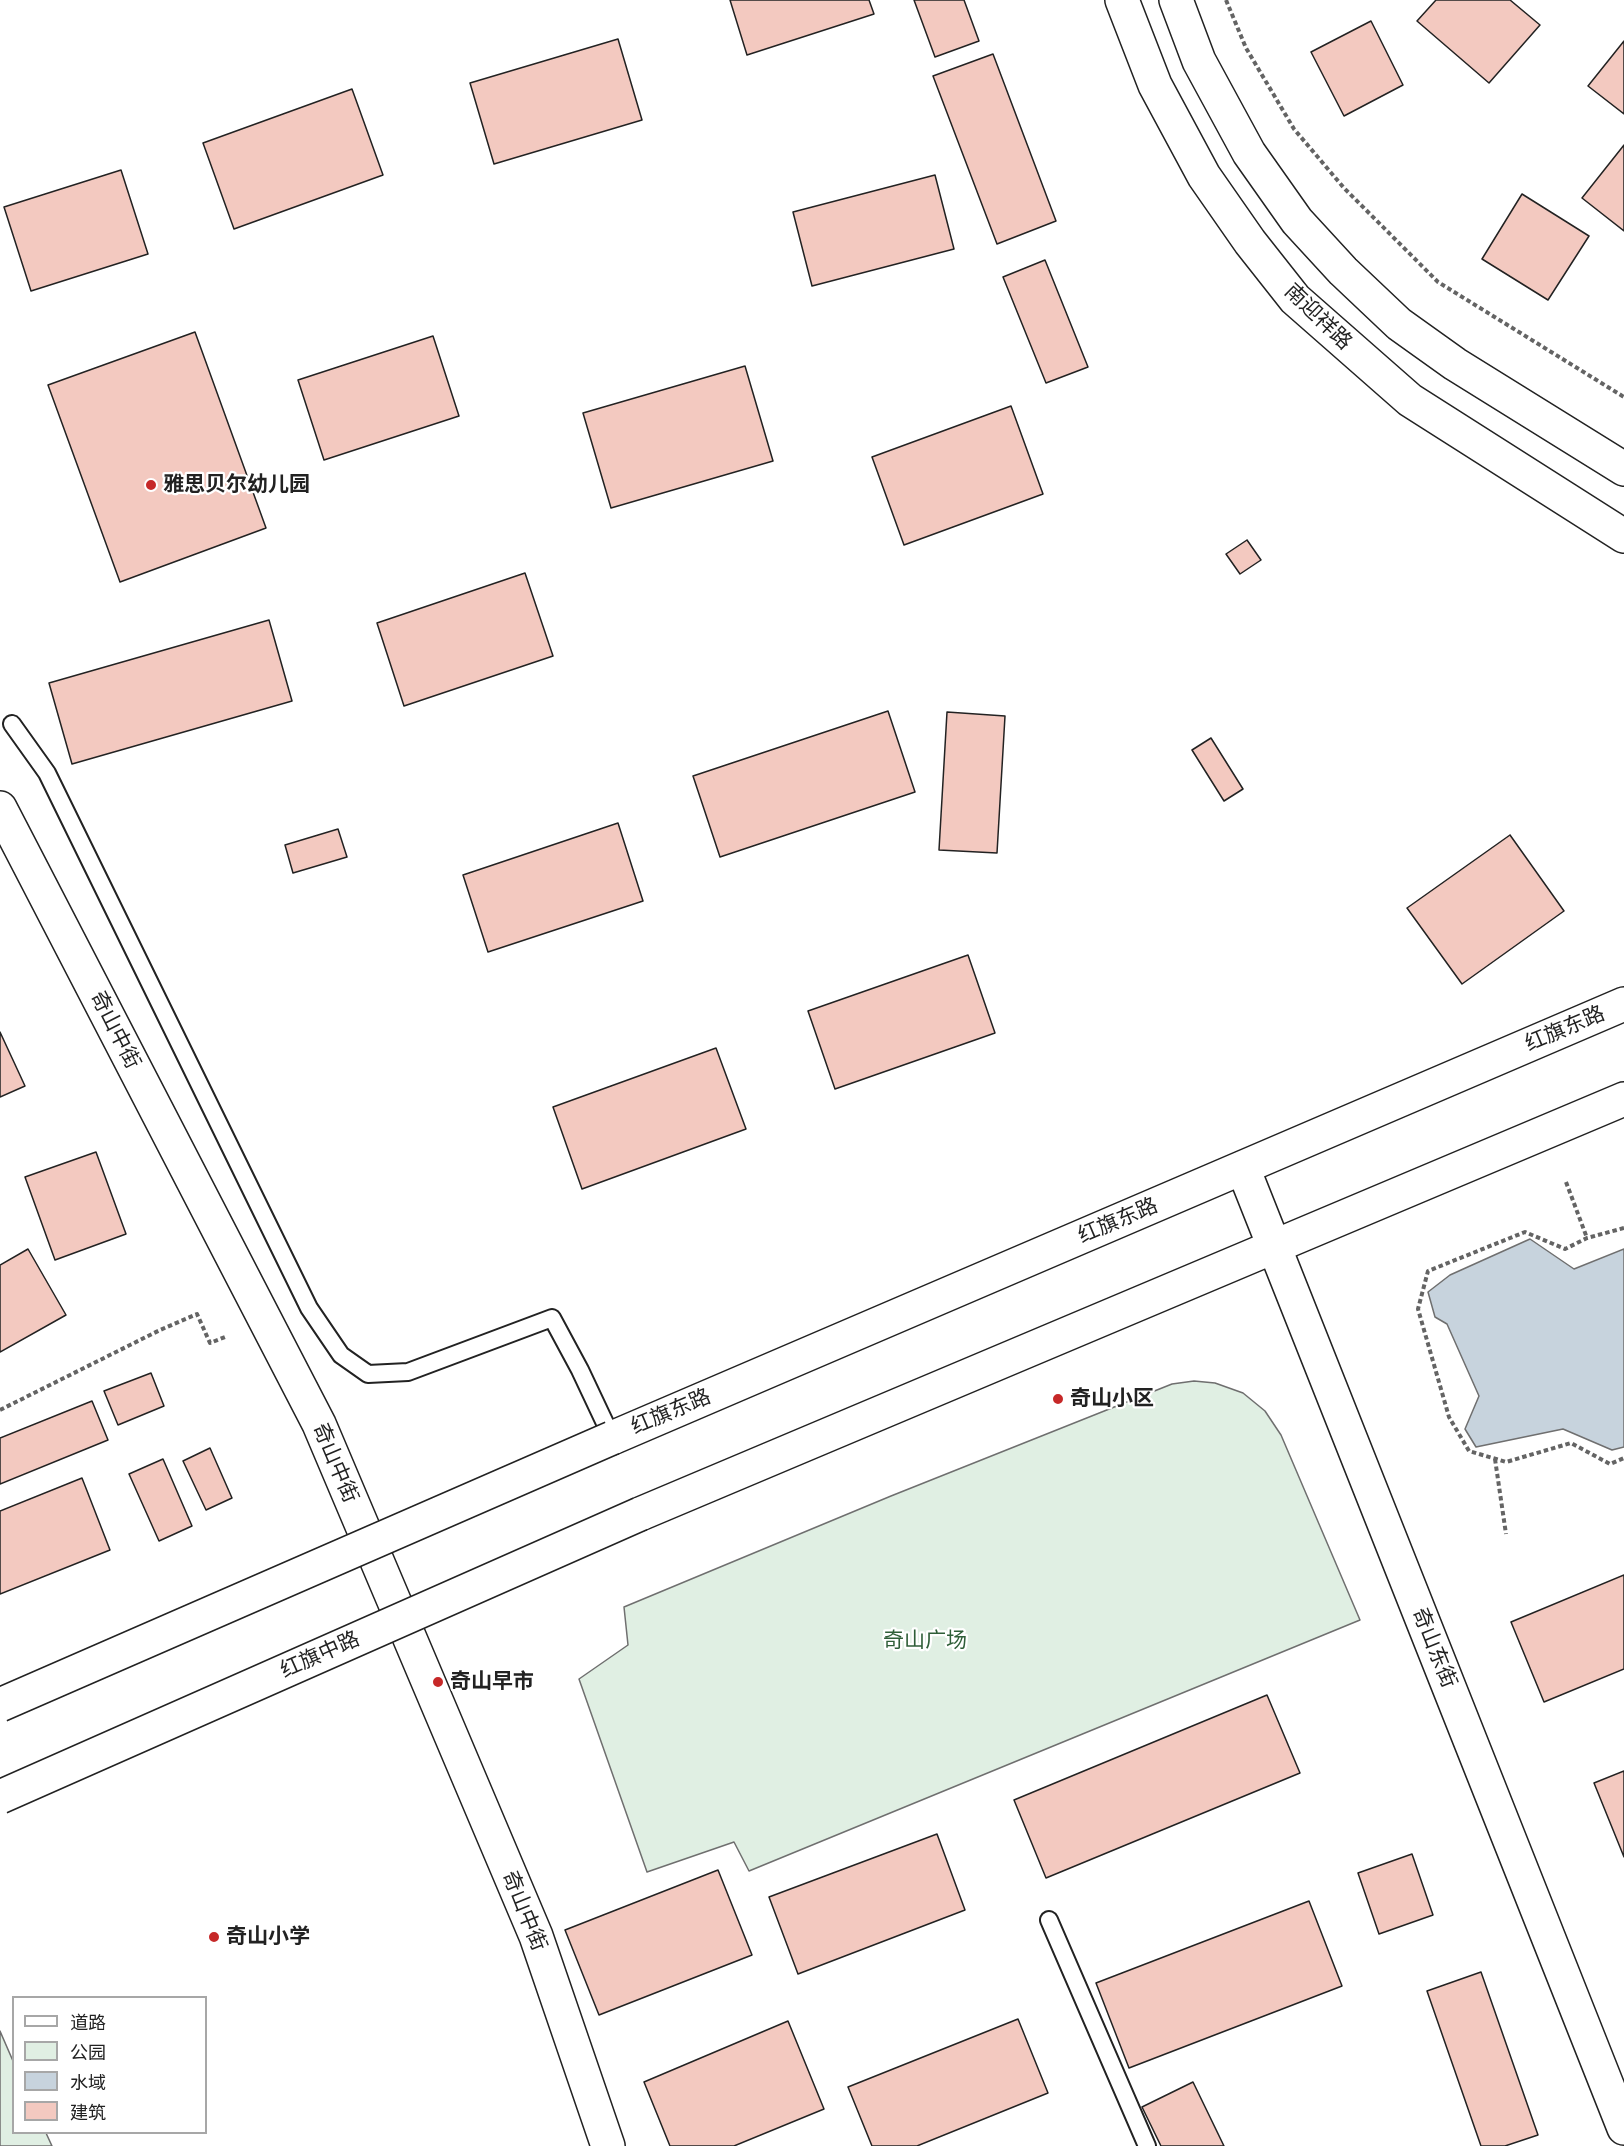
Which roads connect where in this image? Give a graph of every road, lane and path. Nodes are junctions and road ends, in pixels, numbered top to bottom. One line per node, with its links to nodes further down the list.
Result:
1 (1122, 0): 6 (main road, 南迎祥路)
2 (1176, 0): 5 (main road)
3 (1226, 0): 4 (path)
4 (1624, 398)
5 (1624, 469)
6 (1624, 536)
7 (12, 724): 18 (lane)
8 (0, 808): 26 (main road, 奇山中街)
9 (1624, 1004): 11 (main road, 红旗东路)
10 (1624, 1099): 15 (main road)
11 (1243, 1168): 15 (main road, 奇山东街); 18 (main road, 红旗东路)
12 (1566, 1182): 14 (path)
13 (1624, 1228): 14 (path)
14 (1587, 1238): 20 (path)
15 (1275, 1247): 23 (main road, 红旗中路, bridge); 25 (main road, 奇山东街)
16 (225, 1337): 17 (path)
17 (0, 1410)
18 (612, 1438): 22 (main road, bridge)
19 (1624, 1458): 20 (path)
20 (1495, 1459): 21 (path)
21 (1506, 1534)
22 (0, 1705)
23 (0, 1797)
24 (1048, 1920): 27 (lane)
25 (1624, 2128)
26 (608, 2146)
27 (1147, 2146)

